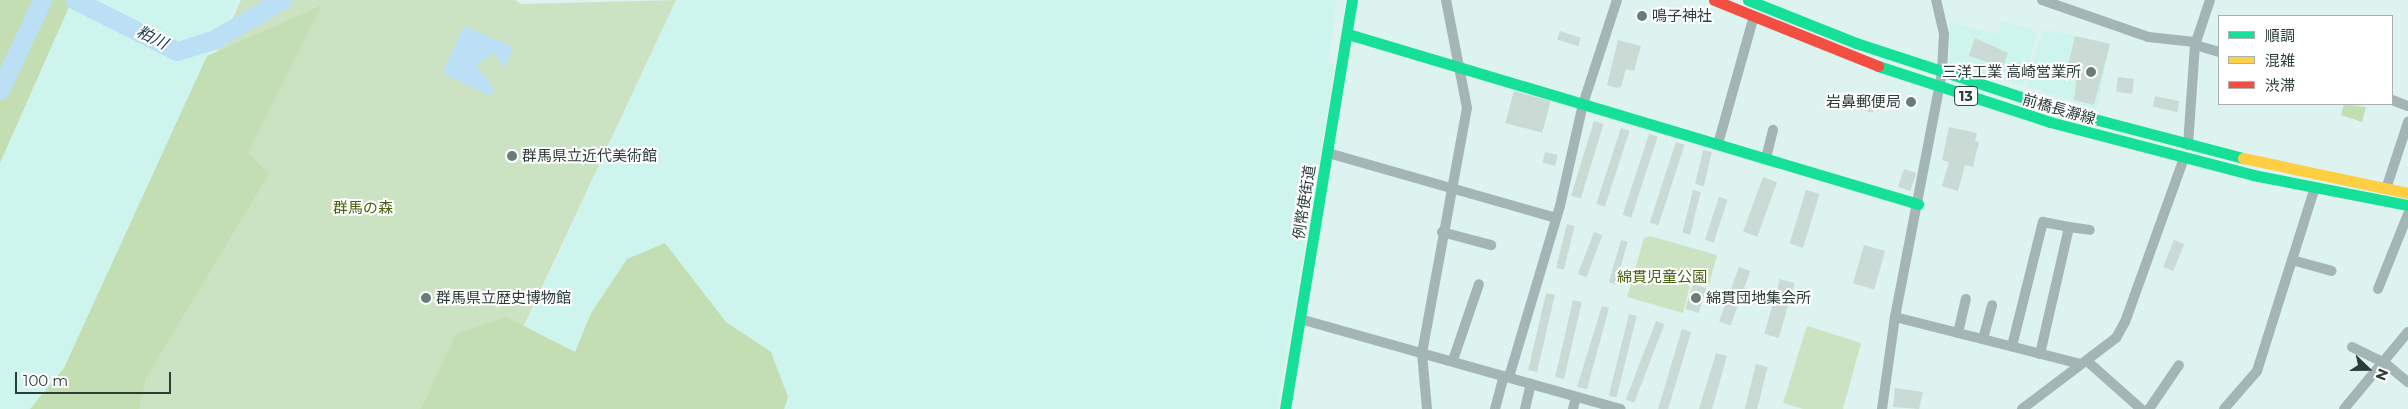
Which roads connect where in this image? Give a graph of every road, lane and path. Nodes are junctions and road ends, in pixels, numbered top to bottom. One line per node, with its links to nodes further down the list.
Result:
1 (1352, 0): 10 (main road, 例幣使街道)
2 (1446, 0): 13 (street)
3 (1617, 0): 17 (street)
4 (1714, 0): 9 (main road, 前橋長瀞線 / 13)
5 (1936, 0): 14 (street)
6 (2042, 0): 11 (street)
7 (2210, 0): 11 (street)
8 (1755, 1): 14 (main road, 前橋長瀞線 / 13)
9 (1754, 16): 15 (main road, 前橋長瀞線 / 13); 21 (street)
10 (1348, 34): 13 (main road); 23 (main road, 例幣使街道)
11 (2195, 43): 12 (street); 22 (street)
12 (2218, 52)
13 (1459, 64): 17 (main road); 27 (street)
14 (1942, 72): 15 (street); 22 (main road, 前橋長瀞線 / 13)
15 (1940, 88): 25 (main road, 前橋長瀞線 / 13); 30 (street)
16 (2393, 100): 18 (street)
17 (1583, 104): 21 (main road); 33 (street)
18 (2408, 106)
19 (2408, 122): 28 (street)
20 (1773, 130): 24 (street)
21 (1718, 144): 24 (main road)
22 (2188, 145): 28 (main road, 前橋長瀞線 / 13)
23 (1328, 153): 27 (street); 45 (main road, 例幣使街道)
24 (1766, 158): 30 (main road)
25 (2184, 158): 26 (main road, 前橋長瀞線 / 13); 54 (street)
26 (2315, 187): 31 (main road, 前橋長瀞線 / 13); 38 (street)
27 (1454, 188): 33 (street); 36 (street)
28 (2386, 189): 29 (main road, 前橋長瀞線 / 13)
29 (2408, 193)
30 (1918, 204): 44 (street)
31 (2408, 205)
32 (2408, 214): 41 (street)
33 (1556, 218): 57 (street)
34 (2069, 227): 35 (street); 49 (street); 52 (street)
35 (2090, 230)
36 (1442, 232): 37 (street); 51 (street)
37 (1491, 244)
38 (2292, 260): 39 (street); 71 (street)
39 (2332, 271)
40 (1479, 284): 53 (street)
41 (2378, 289)
42 (1966, 299): 47 (street)
43 (1992, 305): 48 (street)
44 (1895, 317): 47 (street); 67 (street)
45 (1300, 319): 51 (street); 61 (main road, 例幣使街道)
46 (2408, 332): 55 (street)
47 (1958, 333): 48 (street)
48 (1984, 339): 49 (street)
49 (2012, 346): 52 (street)
50 (2352, 347): 55 (street)
51 (1422, 353): 53 (street); 62 (street)
52 (2040, 354): 54 (street)
53 (1453, 360): 57 (street)
54 (2084, 363): 68 (street); 69 (street)
55 (2385, 363): 58 (street); 72 (street)
56 (2179, 366): 70 (street)
57 (1507, 377): 59 (street); 63 (street)
58 (2408, 382)
59 (1531, 384): 60 (street); 64 (street)
60 (1576, 396): 65 (street); 66 (street)
61 (1285, 409)
62 (1427, 409)
63 (1495, 409)
64 (1524, 409)
65 (1573, 409)
66 (1621, 409)
67 (1882, 409)
68 (2022, 409)
69 (2142, 409)
70 (2149, 409)
71 (2224, 409)
72 (2344, 409)

